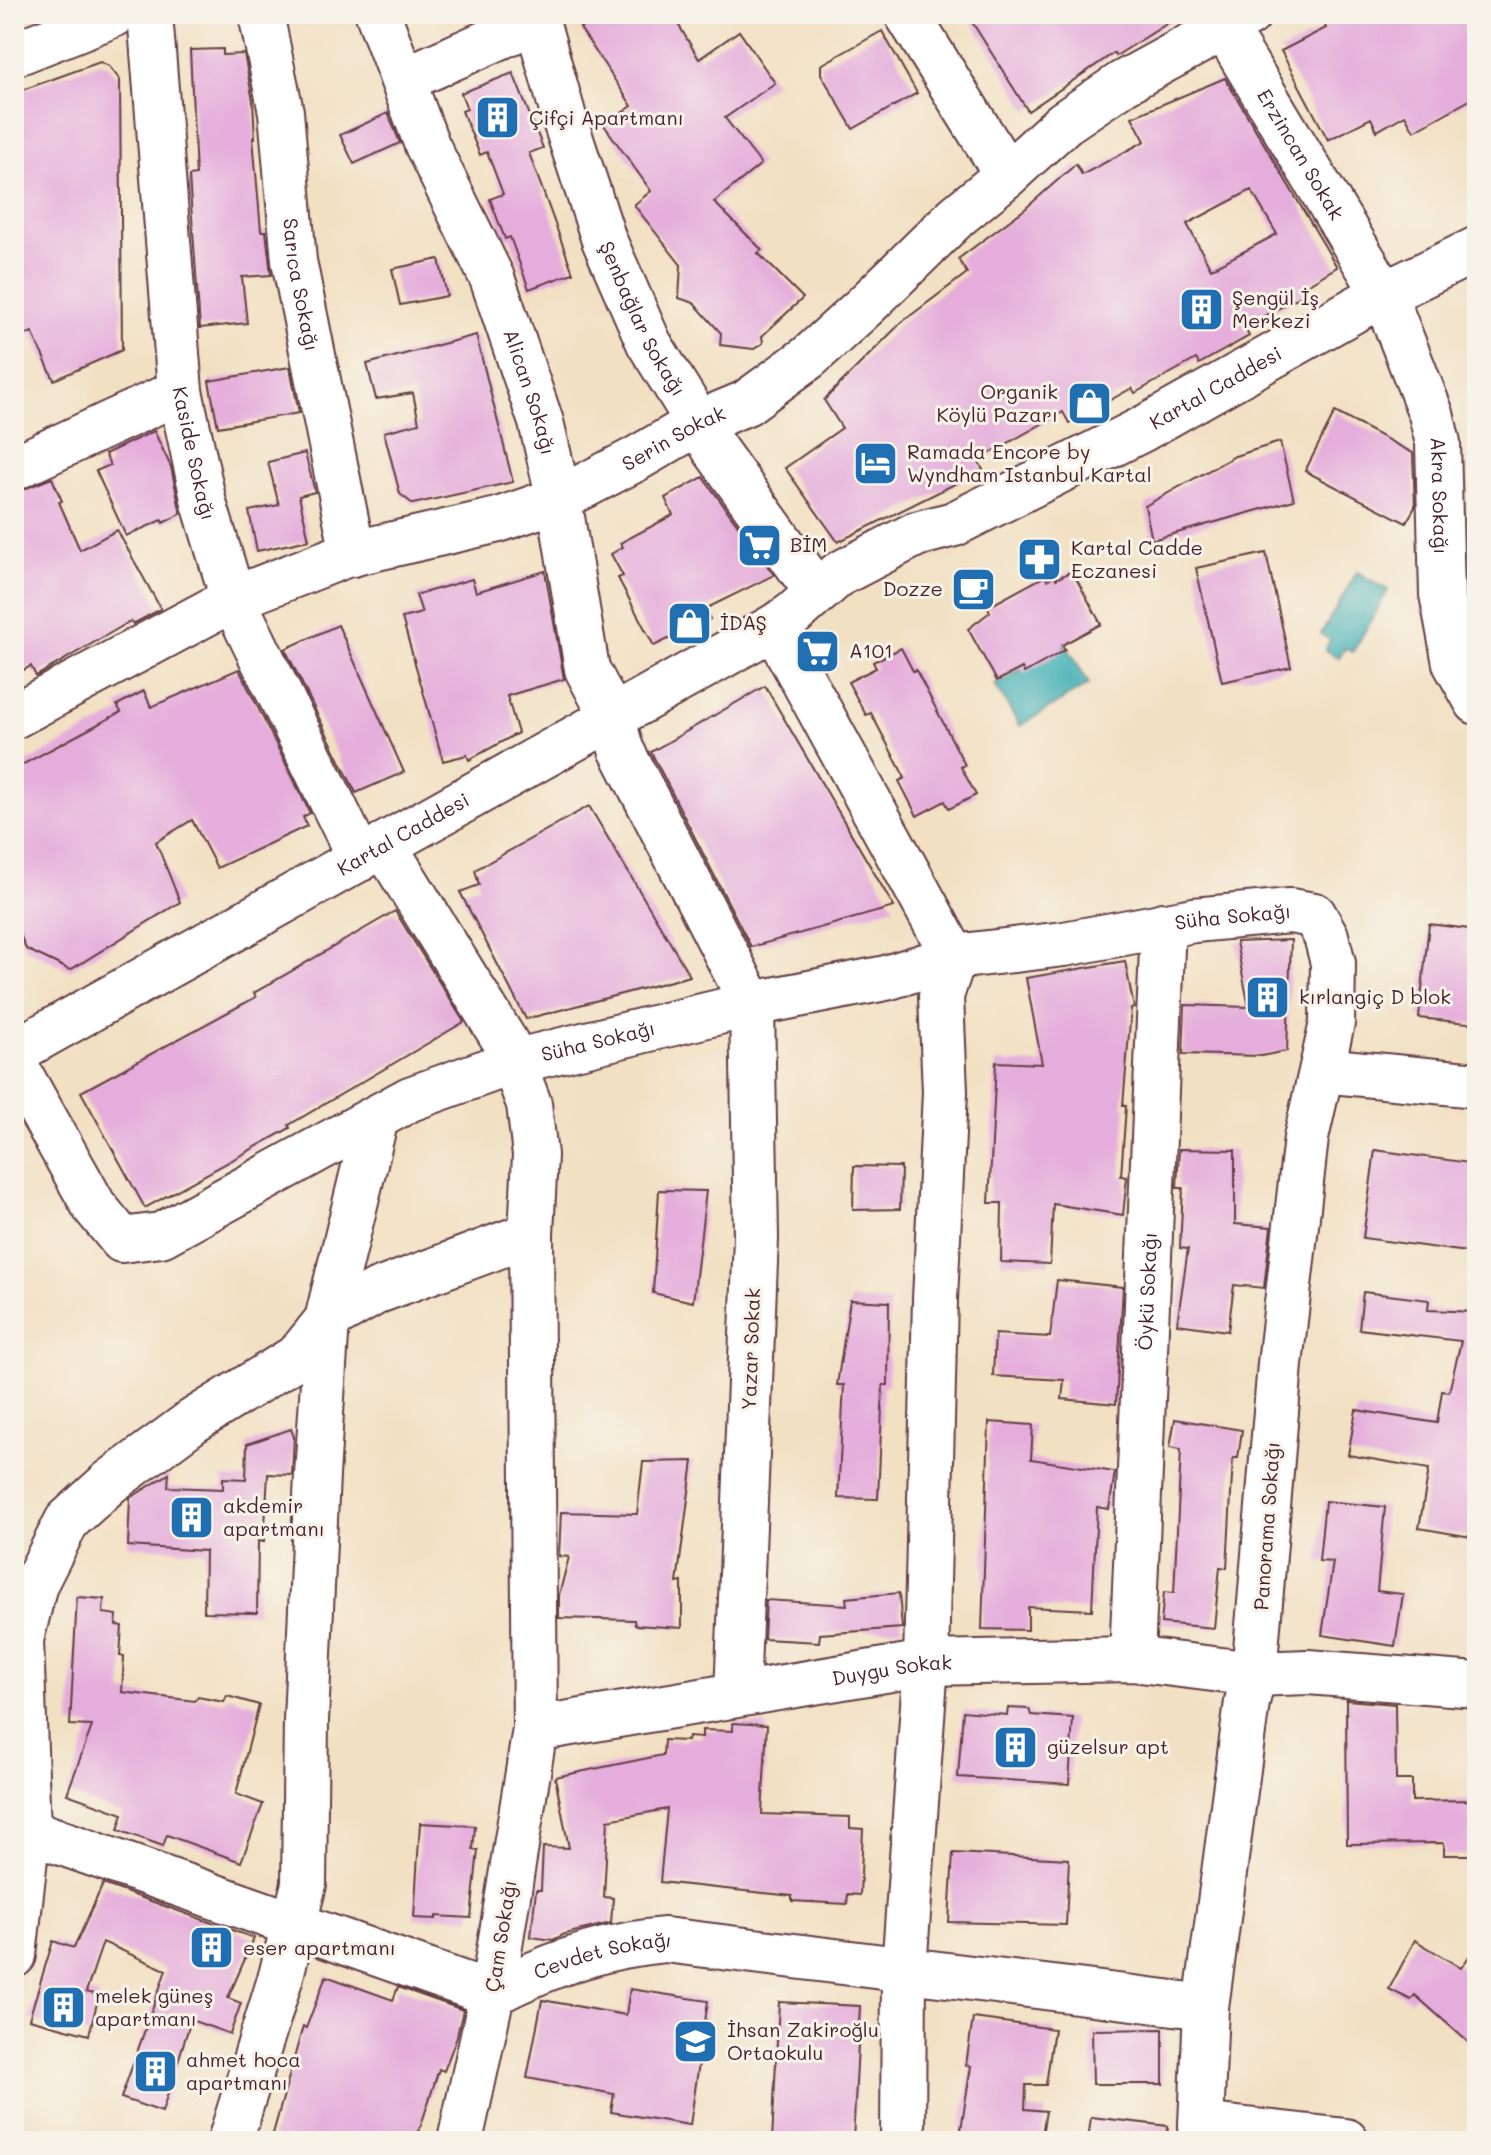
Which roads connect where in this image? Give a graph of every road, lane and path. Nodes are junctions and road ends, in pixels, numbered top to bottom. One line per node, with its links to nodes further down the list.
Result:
1 (115, 14): 8 (street)
2 (150, 14): 13 (street, Kaside Sokağı)
3 (261, 14): 17 (street, Sarıca Sokağı)
4 (378, 14): 9 (street, Alican Sokağı)
5 (907, 14): 10 (street)
6 (536, 17): 9 (street); 14 (street, Şenbağlar Sokağı)
7 (1230, 18): 10 (street, Serin Sokak); 12 (street, Erzincan Sokak)
8 (14, 54)
9 (403, 80): 16 (street, Alican Sokağı)
10 (1007, 175): 14 (street, Serin Sokak)
11 (1477, 249): 12 (street, Kartal Caddesi)
12 (1384, 294): 19 (street, Kartal Caddesi); 20 (street, Akra Sokağı)
13 (180, 391): 15 (street); 18 (street, Kaside Sokağı)
14 (698, 423): 16 (street, Serin Sokak); 19 (street, Şenbağlar Sokağı)
15 (14, 468)
16 (559, 499): 17 (street, Serin Sokak); 22 (street, Alican Sokağı)
17 (353, 554): 18 (street, Serin Sokak)
18 (233, 599): 21 (street, Serin Sokak); 23 (street, Kaside Sokağı)
19 (794, 611): 22 (street, Kartal Caddesi); 26 (street, Şenbağlar Sokağı)
20 (1477, 702)
21 (14, 716)
22 (613, 719): 23 (street, Kartal Caddesi); 27 (street, Alican Sokağı)
23 (372, 852): 28 (street, Kartal Caddesi); 29 (street, Kaside Sokağı)
24 (1314, 915): 25 (street, Süha Sokağı); 31 (street, Panorama Sokağı)
25 (1163, 925): 26 (street, Süha Sokağı); 37 (street, Öykü Sokağı)
26 (954, 957): 27 (street, Süha Sokağı); 38 (street)
27 (752, 1004): 29 (street, Süha Sokağı); 41 (street, Yazar Sokak)
28 (14, 1052)
29 (513, 1062): 33 (street, Süha Sokağı); 34 (street, Kaside Sokağı)
30 (14, 1063): 33 (street, Süha Sokağı)
31 (1322, 1070): 32 (street); 39 (street, Panorama Sokağı)
32 (1477, 1085)
33 (376, 1118): 35 (street)
34 (531, 1234): 35 (street); 42 (street, Çam Sokağı)
35 (327, 1320): 36 (street); 44 (street)
36 (18, 1639): 43 (street)
37 (1132, 1659): 38 (street, Duygu Sokak); 39 (street, Duygu Sokak)
38 (926, 1663): 41 (street, Duygu Sokak); 46 (street)
39 (1254, 1674): 40 (street, Duygu Sokak); 48 (street, Panorama Sokağı)
40 (1477, 1685)
41 (737, 1694): 42 (street, Duygu Sokak)
42 (535, 1729): 47 (street, Çam Sokağı)
43 (28, 1831): 44 (street); 45 (street)
44 (296, 1924): 47 (street); 50 (street)
45 (14, 1955)
46 (904, 1969): 47 (street, Cevdet Sokağı); 48 (street, Cevdet Sokağı); 52 (street)
47 (492, 1994): 51 (street, Çam Sokağı)
48 (1206, 2007): 49 (street, Panorama Sokağı)
49 (1202, 2133): 53 (street)
50 (230, 2141)
51 (460, 2141)
52 (903, 2141)
53 (1346, 2141)

